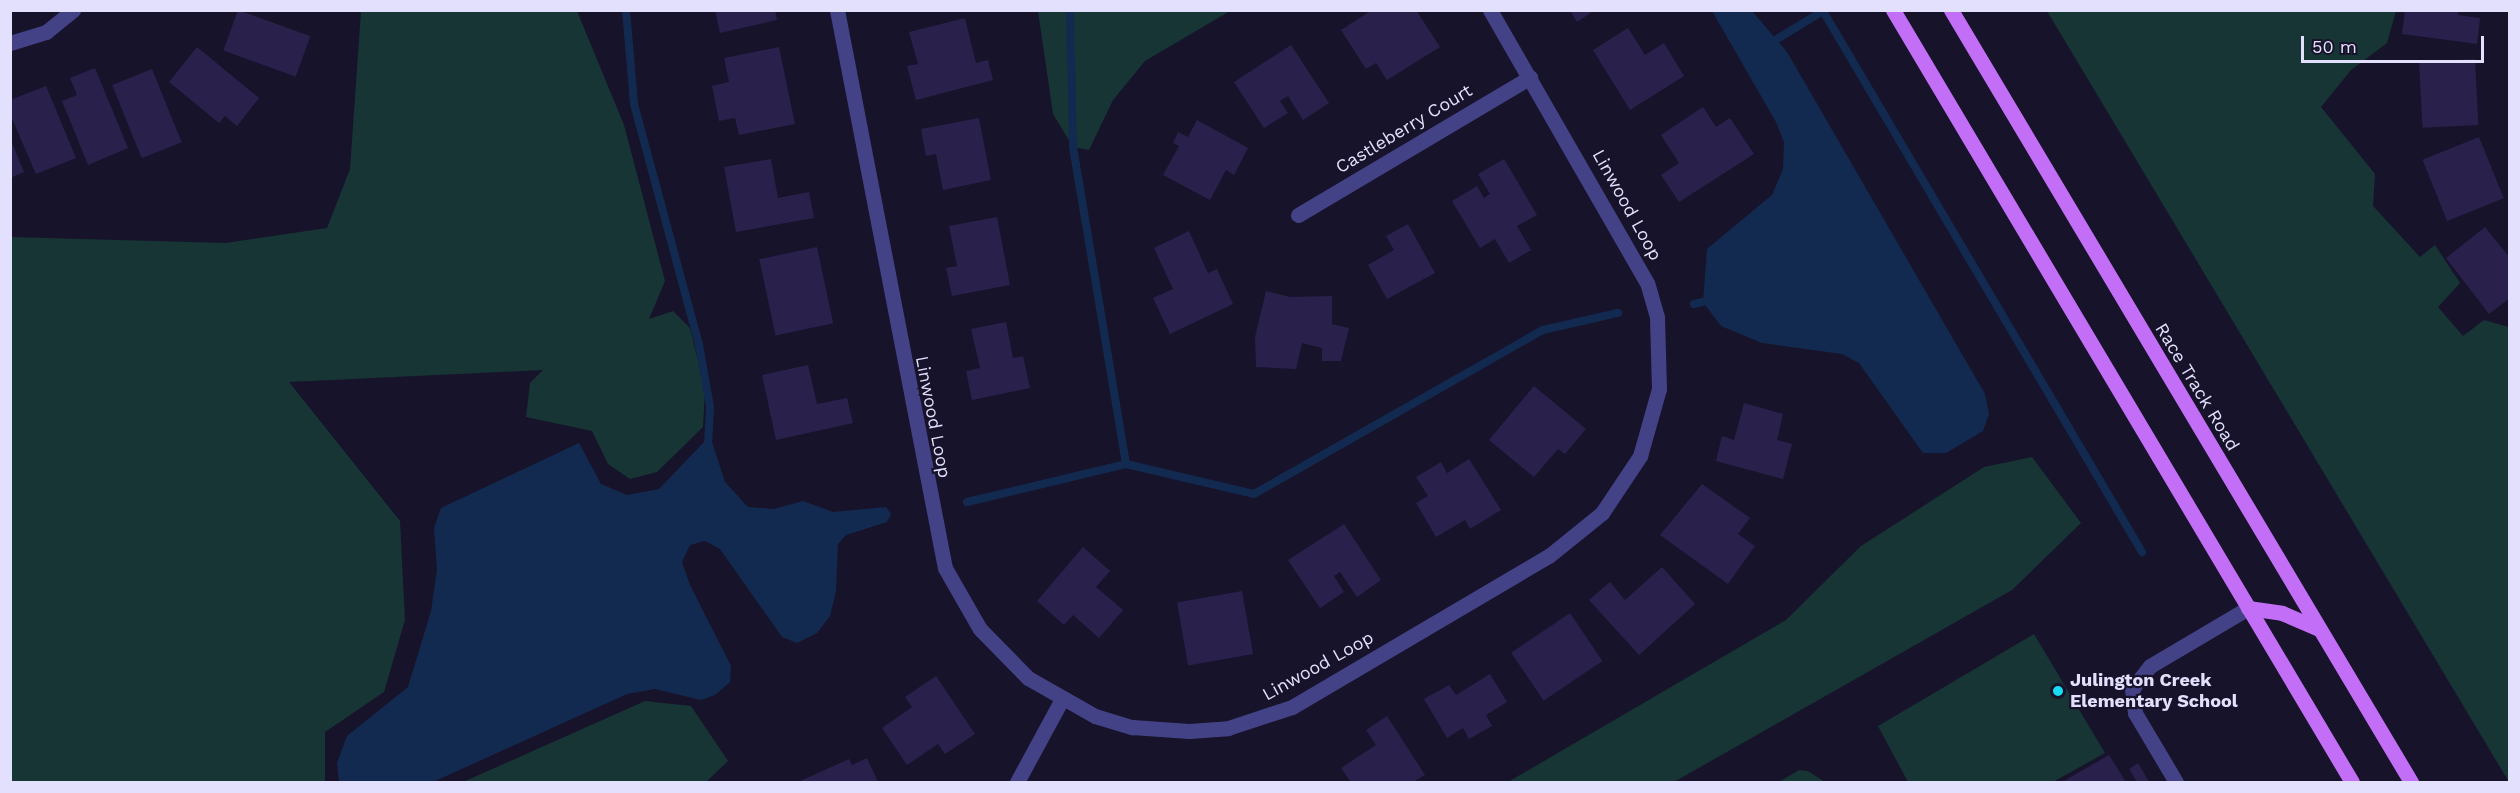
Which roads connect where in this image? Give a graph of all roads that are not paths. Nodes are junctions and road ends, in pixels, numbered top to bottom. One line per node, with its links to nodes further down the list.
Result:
1 (73, 10): 6 (street)
2 (837, 10): 11 (street, Linwood Loop)
3 (1490, 10): 7 (street, Linwood Loop)
4 (1893, 10): 9 (main road)
5 (1952, 10): 10 (main road, Race Track Road)
6 (10, 43)
7 (1530, 77): 8 (street, Castleberry Court); 11 (street, Linwood Loop)
8 (1298, 215)
9 (2248, 608): 10 (main road); 13 (street); 14 (main road)
10 (2319, 629): 15 (main road, Race Track Road)
11 (1061, 701): 12 (street)
12 (1017, 783)
13 (2176, 783)
14 (2352, 783)
15 (2411, 783)

